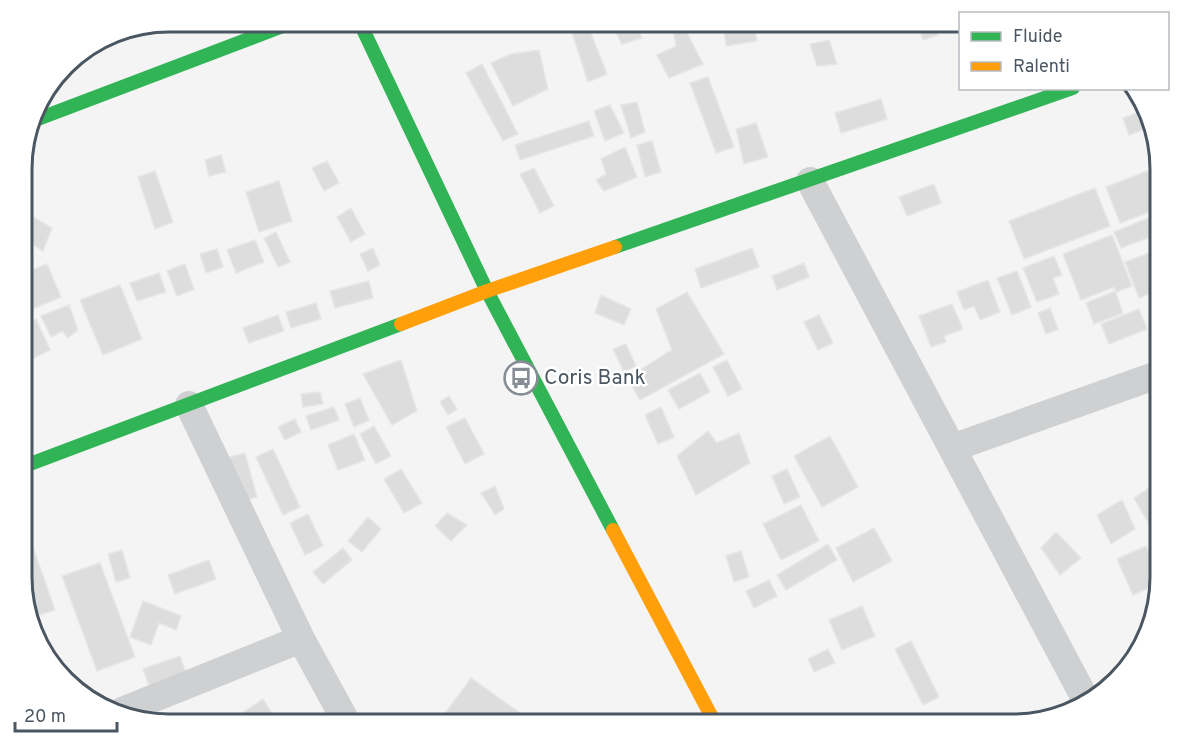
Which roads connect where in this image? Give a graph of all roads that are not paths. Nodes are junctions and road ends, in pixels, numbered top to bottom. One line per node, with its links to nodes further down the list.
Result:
1 (267, 32): 4 (street)
2 (364, 32): 6 (street)
3 (1067, 90): 5 (street)
4 (41, 118)
5 (810, 181): 6 (street); 9 (street)
6 (487, 291): 8 (street); 15 (street)
7 (1149, 378): 9 (street)
8 (189, 405): 10 (street); 11 (street)
9 (952, 448): 12 (street)
10 (32, 463)
11 (301, 639): 13 (street); 14 (street)
12 (1083, 695)
13 (129, 708)
14 (342, 714)
15 (710, 714)

